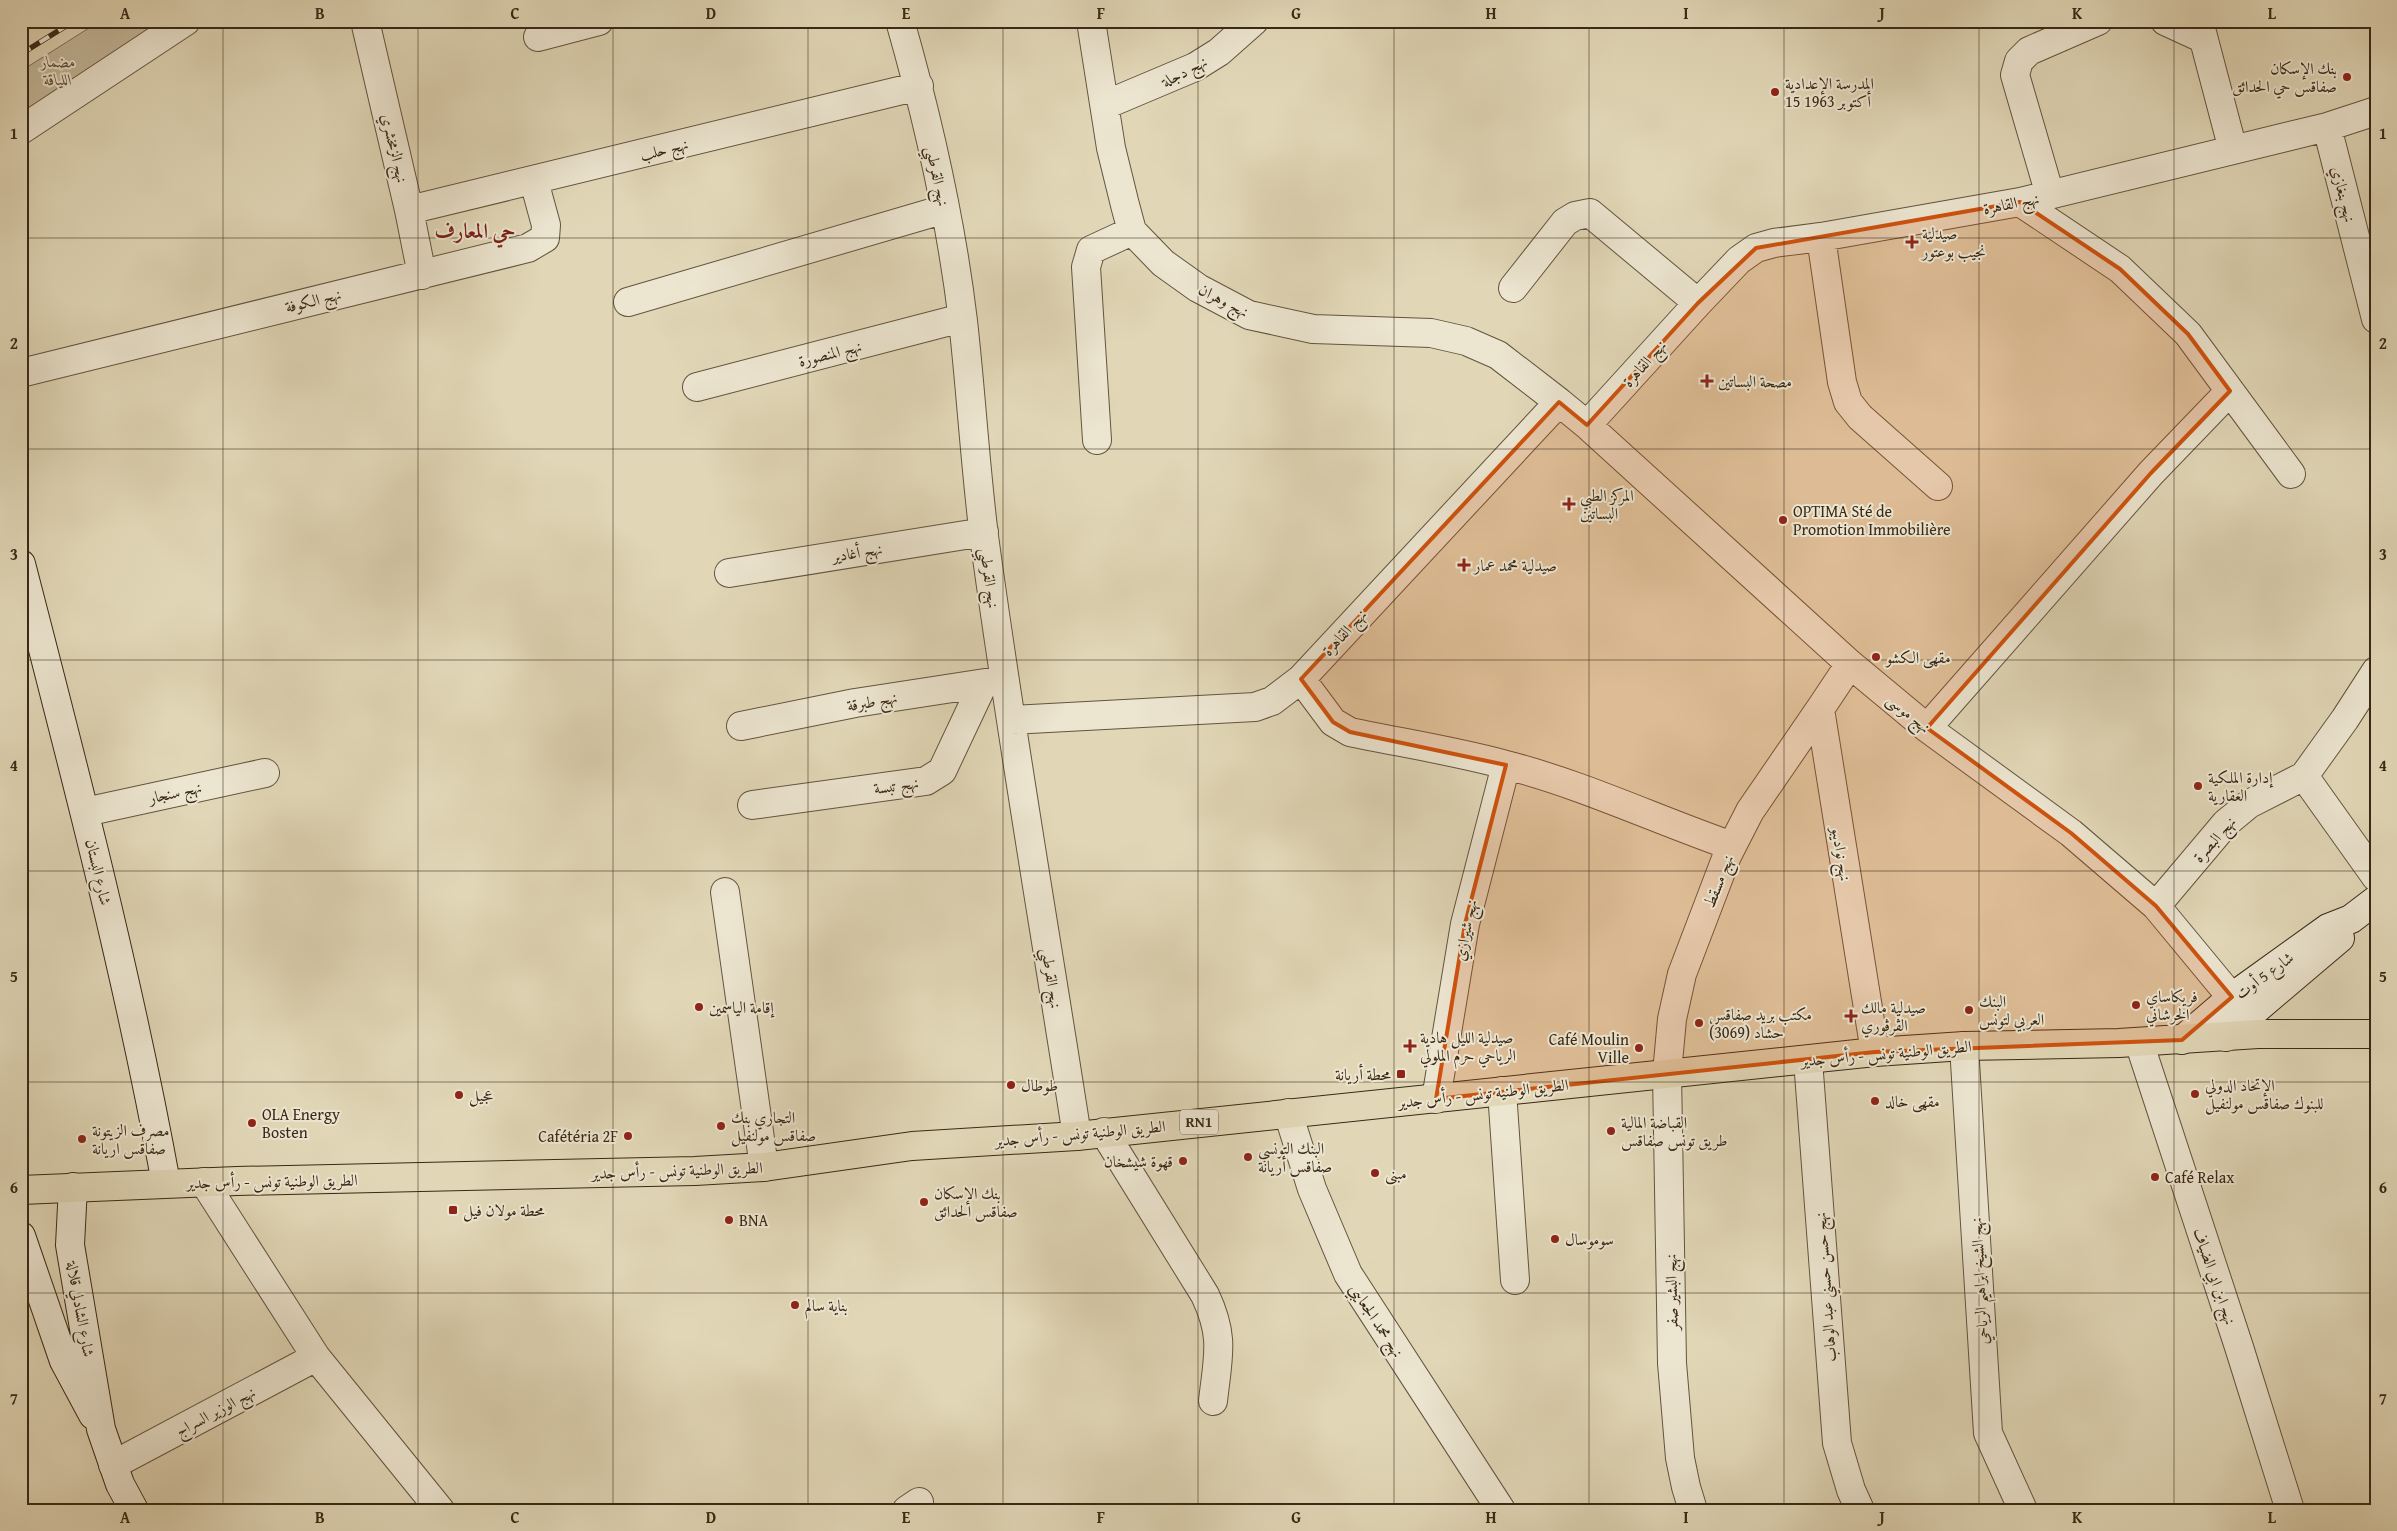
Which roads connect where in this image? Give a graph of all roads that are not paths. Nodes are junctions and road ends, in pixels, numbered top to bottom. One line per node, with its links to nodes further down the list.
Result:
1 (186, 21): 15 (street)
2 (365, 21): 21 (street, نهج الزمخشري)
3 (600, 21): 10 (street)
4 (900, 21): 11 (street, نهج القرطبي)
5 (1091, 21): 12 (street, نهج وهران)
6 (1254, 21): 12 (street, نهج دجلة)
7 (2098, 21): 18 (street)
8 (2165, 21): 9 (street)
9 (2200, 30): 16 (street)
10 (538, 37)
11 (919, 86): 17 (street, نهج حلب); 20 (street, نهج القرطبي)
12 (1105, 105): 22 (street, نهج وهران)
13 (2376, 110): 14 (street, نهج القاهرة)
14 (2327, 127): 16 (street, نهج القاهرة); 29 (street, نهج بنغازي)
15 (21, 130)
16 (2233, 150): 18 (street, نهج القاهرة)
17 (534, 181): 21 (street, نهج حلب); 24 (street, نهج الكوفة)
18 (2050, 195): 19 (street, نهج القاهرة)
19 (2020, 202): 23 (street, نهج القاهرة); 32 (street)
20 (945, 209): 26 (street); 28 (street, نهج القرطبي)
21 (409, 210): 24 (street, نهج الزمخشري)
22 (1132, 231): 33 (street, نهج وهران); 35 (street)
23 (1821, 237): 27 (street, نهج القاهرة); 37 (street)
24 (422, 274): 30 (street, نهج الكوفة)
25 (1513, 288): 27 (street)
26 (628, 302)
27 (1698, 303): 34 (street, نهج القاهرة)
28 (962, 318): 31 (street, نهج المنصورة); 38 (street, نهج القرطبي)
29 (2376, 320)
30 (21, 373)
31 (697, 387)
32 (2230, 391): 36 (street); 48 (street)
33 (1559, 402): 34 (street); 43 (street, نهج القاهرة)
34 (1587, 425): 41 (street, نهج موسى)
35 (1097, 440)
36 (2291, 474)
37 (1938, 486)
38 (984, 532): 40 (street, نهج أغادير); 44 (street, نهج القرطبي)
39 (21, 564): 53 (street, شارع البستان)
40 (730, 573)
41 (1850, 664): 45 (street); 48 (street, نهج موسى)
42 (2376, 671): 51 (street, نهج البصرة)
43 (1300, 679): 46 (street, نهج القاهرة); 49 (street)
44 (994, 682): 46 (street, نهج القرطبي); 47 (street, نهج طبرقة); 52 (street, نهج تبسة)
45 (1820, 709): 54 (street, نهج مسقط); 64 (street, نهج نواديبو)
46 (1012, 720): 71 (street, نهج القرطبي)
47 (741, 726)
48 (1927, 728): 58 (street, نهج موسى)
49 (1506, 765): 54 (street); 68 (street, نهج شيرازي)
50 (265, 773): 53 (street, نهج سنجار)
51 (2304, 776): 55 (street); 58 (street, نهج البصرة)
52 (752, 805)
53 (85, 812): 74 (street, شارع البستان)
54 (1732, 846): 66 (street, نهج مسقط)
55 (2376, 877)
56 (725, 892): 72 (street)
57 (2376, 900): 59 (street, شارع 5 أوت)
58 (2156, 906): 59 (street, نهج موسى)
59 (2246, 1016): 60 (main road, الطريق الوطنية تونس - رأس جدير / RN1); 61 (street, شارع 5 أوت); 61 (main road, الطريق الوطنية تونس - رأس جدير / RN1)
60 (2376, 1034)
61 (2182, 1040): 62 (main road, الطريق الوطنية تونس - رأس جدير / RN1)
62 (2139, 1042): 63 (main road, الطريق الوطنية تونس - رأس جدير / RN1); 89 (street, نهج ابن ابي الضياف)
63 (1964, 1046): 64 (main road, الطريق الوطنية تونس - رأس جدير / RN1); 88 (street, نهج الشيخ ابراهيم الرياحي)
64 (1875, 1052): 65 (main road, الطريق الوطنية تونس - رأس جدير / RN1)
65 (1808, 1060): 66 (main road, الطريق الوطنية تونس - رأس جدير / RN1); 87 (street, نهج حسن حسني عبد الوهاب)
66 (1667, 1073): 67 (main road, الطريق الوطنية تونس - رأس جدير / RN1); 86 (street, نهج البشير صفر)
67 (1502, 1091): 68 (main road, الطريق الوطنية تونس - رأس جدير / RN1); 78 (street)
68 (1436, 1098): 69 (main road, الطريق الوطنية تونس - رأس جدير / RN1)
69 (1288, 1113): 70 (main road, الطريق الوطنية تونس - رأس جدير / RN1); 85 (street, نهج محمد الجعايبي)
70 (1104, 1132): 71 (main road, الطريق الوطنية تونس - رأس جدير / RN1); 80 (street)
71 (1077, 1136): 72 (main road, الطريق الوطنية تونس - رأس جدير / RN1)
72 (764, 1167): 73 (main road, الطريق الوطنية تونس - رأس جدير / RN1)
73 (204, 1182): 74 (main road, الطريق الوطنية تونس - رأس جدير / RN1); 79 (street)
74 (166, 1183): 75 (main road, الطريق الوطنية تونس - رأس جدير / RN1)
75 (73, 1188): 76 (main road, الطريق الوطنية تونس - رأس جدير / RN1); 81 (street, شارع الشادلي قلالة)
76 (21, 1190)
77 (21, 1236): 81 (street, شارع الشادلي قلالة)
78 (1516, 1280)
79 (316, 1357): 82 (street, نهج الوزير السراج); 84 (street)
80 (1213, 1401)
81 (101, 1430): 82 (street, شارع الشادلي قلالة)
82 (113, 1464): 83 (street, شارع الشادلي قلالة)
83 (133, 1509)
84 (440, 1510)
85 (1501, 1510)
86 (1693, 1510)
87 (1860, 1510)
88 (2024, 1510)
89 (2290, 1510)

